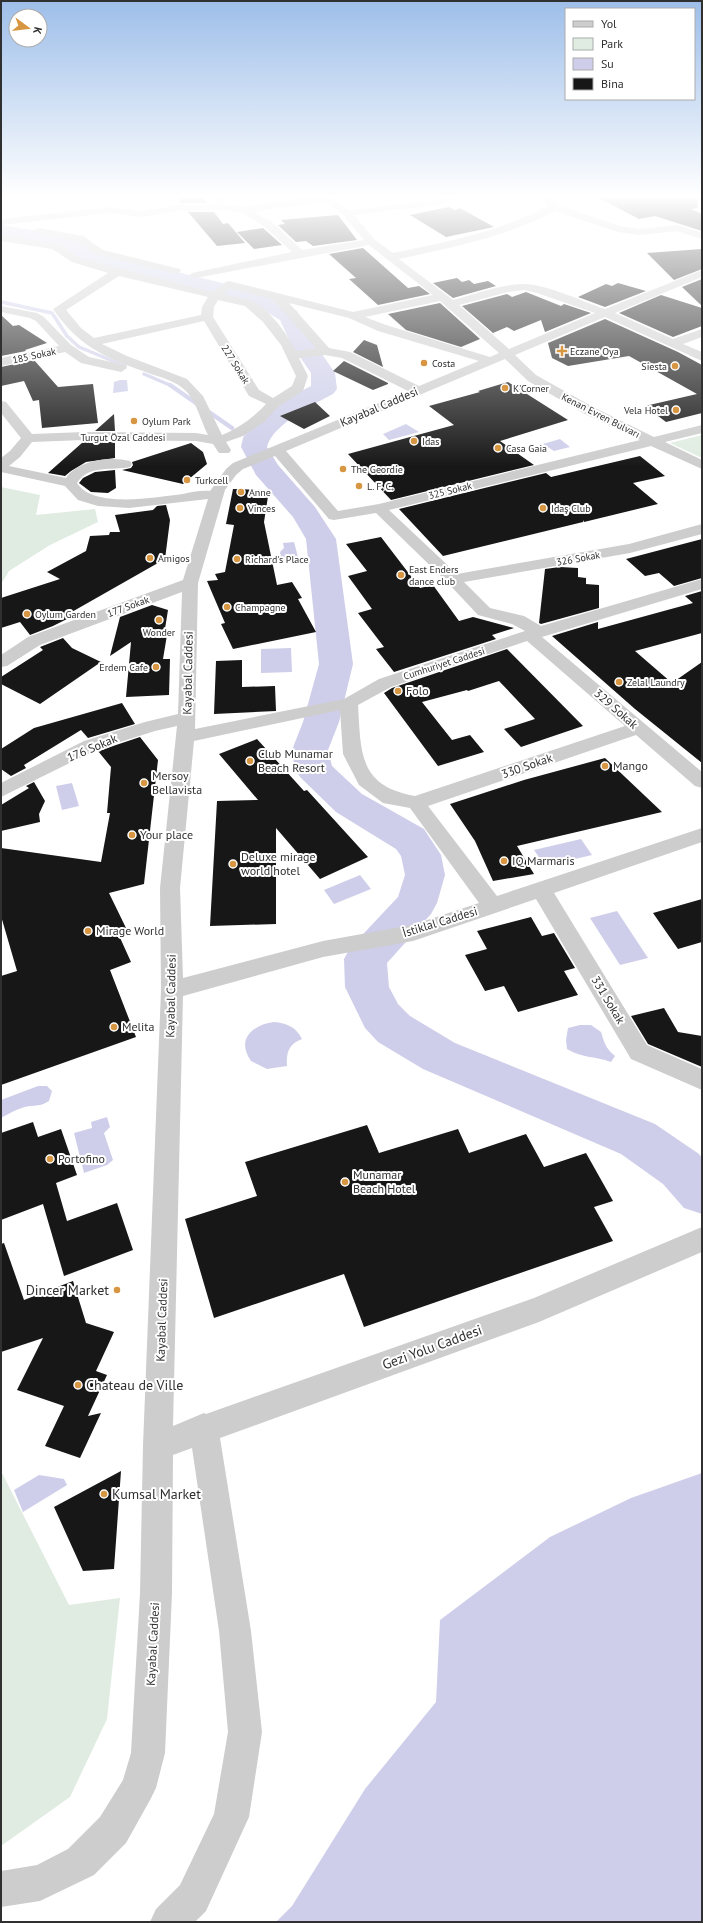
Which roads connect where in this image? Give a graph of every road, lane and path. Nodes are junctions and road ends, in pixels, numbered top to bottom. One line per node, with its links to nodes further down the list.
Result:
1 (93, 288): 13 (street)
2 (183, 288): 9 (street)
3 (225, 288): 9 (street)
4 (244, 288): 10 (street)
5 (430, 288): 11 (street, Kenan Evren Bulvarı)
6 (518, 288): 11 (street)
7 (528, 288): 15 (street)
8 (666, 288): 15 (street, Kayabal Caddesi)
9 (214, 295): 17 (street); 28 (street)
10 (277, 297): 16 (street); 26 (street)
11 (446, 300): 16 (street); 19 (street, Kenan Evren Bulvarı)
12 (46, 306): 13 (street)
13 (60, 309): 23 (street)
14 (3, 311): 25 (street)
15 (605, 313): 22 (street, Kayabal Caddesi); 24 (street)
16 (353, 316): 30 (street)
17 (207, 317): 23 (street); 34 (street, 227 Sokak)
18 (702, 333): 24 (street)
19 (486, 334): 20 (street); 27 (street, Kenan Evren Bulvarı)
20 (507, 335)
21 (521, 336): 22 (street)
22 (546, 338): 27 (street, Kayabal Caddesi)
23 (90, 343): 32 (street)
24 (673, 343): 29 (street)
25 (67, 348): 31 (street, 185 Sokak); 32 (street)
26 (325, 351): 28 (street); 33 (street)
27 (507, 354): 30 (street, Kayabal Caddesi); 38 (street, Kenan Evren Bulvarı)
28 (292, 355): 34 (street)
29 (702, 356)
30 (490, 361): 33 (street, Kayabal Caddesi)
31 (1, 362)
32 (166, 375): 39 (street)
33 (418, 391): 40 (street, Kayabal Caddesi)
34 (274, 403): 39 (street)
35 (1, 405): 37 (street)
36 (702, 428): 38 (street, 325 Sokak)
37 (28, 438): 39 (street, Turgut Özal Caddesi); 42 (street)
38 (650, 440): 44 (street, Kenan Evren Bulvarı); 48 (street, 325 Sokak)
39 (217, 441): 43 (street)
40 (277, 450): 43 (street, Kayabal Caddesi); 48 (street, 325 Sokak)
41 (125, 464): 46 (street)
42 (1, 465)
43 (242, 465): 51 (street, Kayabal Caddesi)
44 (702, 466)
45 (1, 468): 46 (street)
46 (70, 483): 47 (street)
47 (208, 495)
48 (379, 508): 50 (street, 329 Sokak)
49 (702, 529): 50 (street, 326 Sokak)
50 (453, 579): 53 (street, 329 Sokak)
51 (190, 583): 54 (street, 177 Sokak); 56 (street, Kayabal Caddesi)
52 (702, 584): 53 (street, Cumhuriyet Caddesi)
53 (535, 633): 55 (street, Cumhuriyet Caddesi); 57 (street, 329 Sokak)
54 (1, 662)
55 (349, 703): 56 (street, Cumhuriyet Caddesi); 60 (street)
56 (187, 727): 59 (street, 176 Sokak); 64 (street, Kayabal Caddesi)
57 (638, 728): 58 (street, 329 Sokak); 60 (street, 330 Sokak)
58 (702, 782)
59 (1, 791)
60 (416, 803): 63 (street)
61 (702, 835): 62 (street, İstiklal Caddesi)
62 (541, 890): 63 (street, İstiklal Caddesi); 65 (street, 331 Sokak)
63 (493, 906): 64 (street, İstiklal Caddesi)
64 (172, 990): 68 (street, Kayabal Caddesi)
65 (702, 1080)
66 (702, 1239): 67 (street, Gezi Yolu Caddesi)
67 (204, 1428): 68 (street, Gezi Yolu Caddesi); 70 (street)
68 (158, 1446): 69 (street, Kayabal Caddesi)
69 (1, 1889)
70 (169, 1922)

